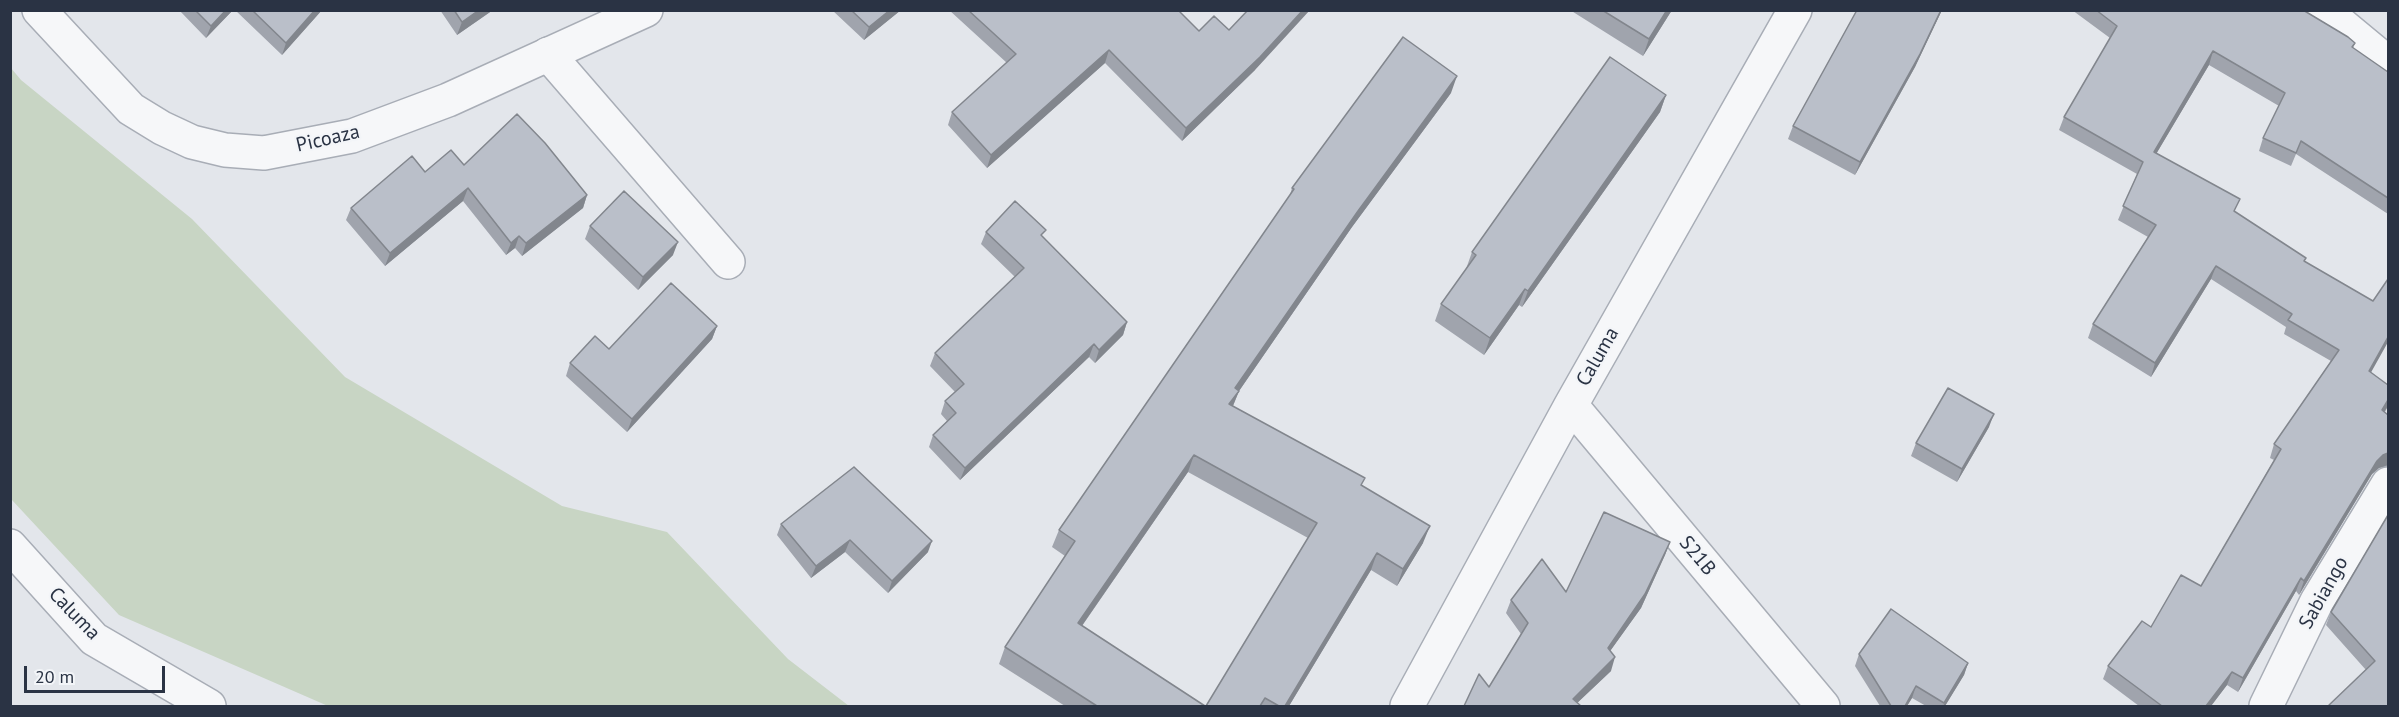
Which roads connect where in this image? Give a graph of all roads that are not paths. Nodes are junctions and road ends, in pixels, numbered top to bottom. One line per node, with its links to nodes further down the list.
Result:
1 (39, 10): 5 (street, Picoaza)
2 (646, 10): 5 (street, Picoaza)
3 (1795, 10): 8 (street, Caluma)
4 (2324, 10): 6 (street)
5 (548, 54): 7 (street)
6 (2388, 63)
7 (728, 262)
8 (1571, 405): 12 (street, Caluma); 13 (street, S21B)
9 (2388, 484): 14 (street, Sabiango)
10 (10, 546): 11 (street, Caluma)
11 (209, 706)
12 (1407, 706)
13 (1823, 706)
14 (2266, 706)

